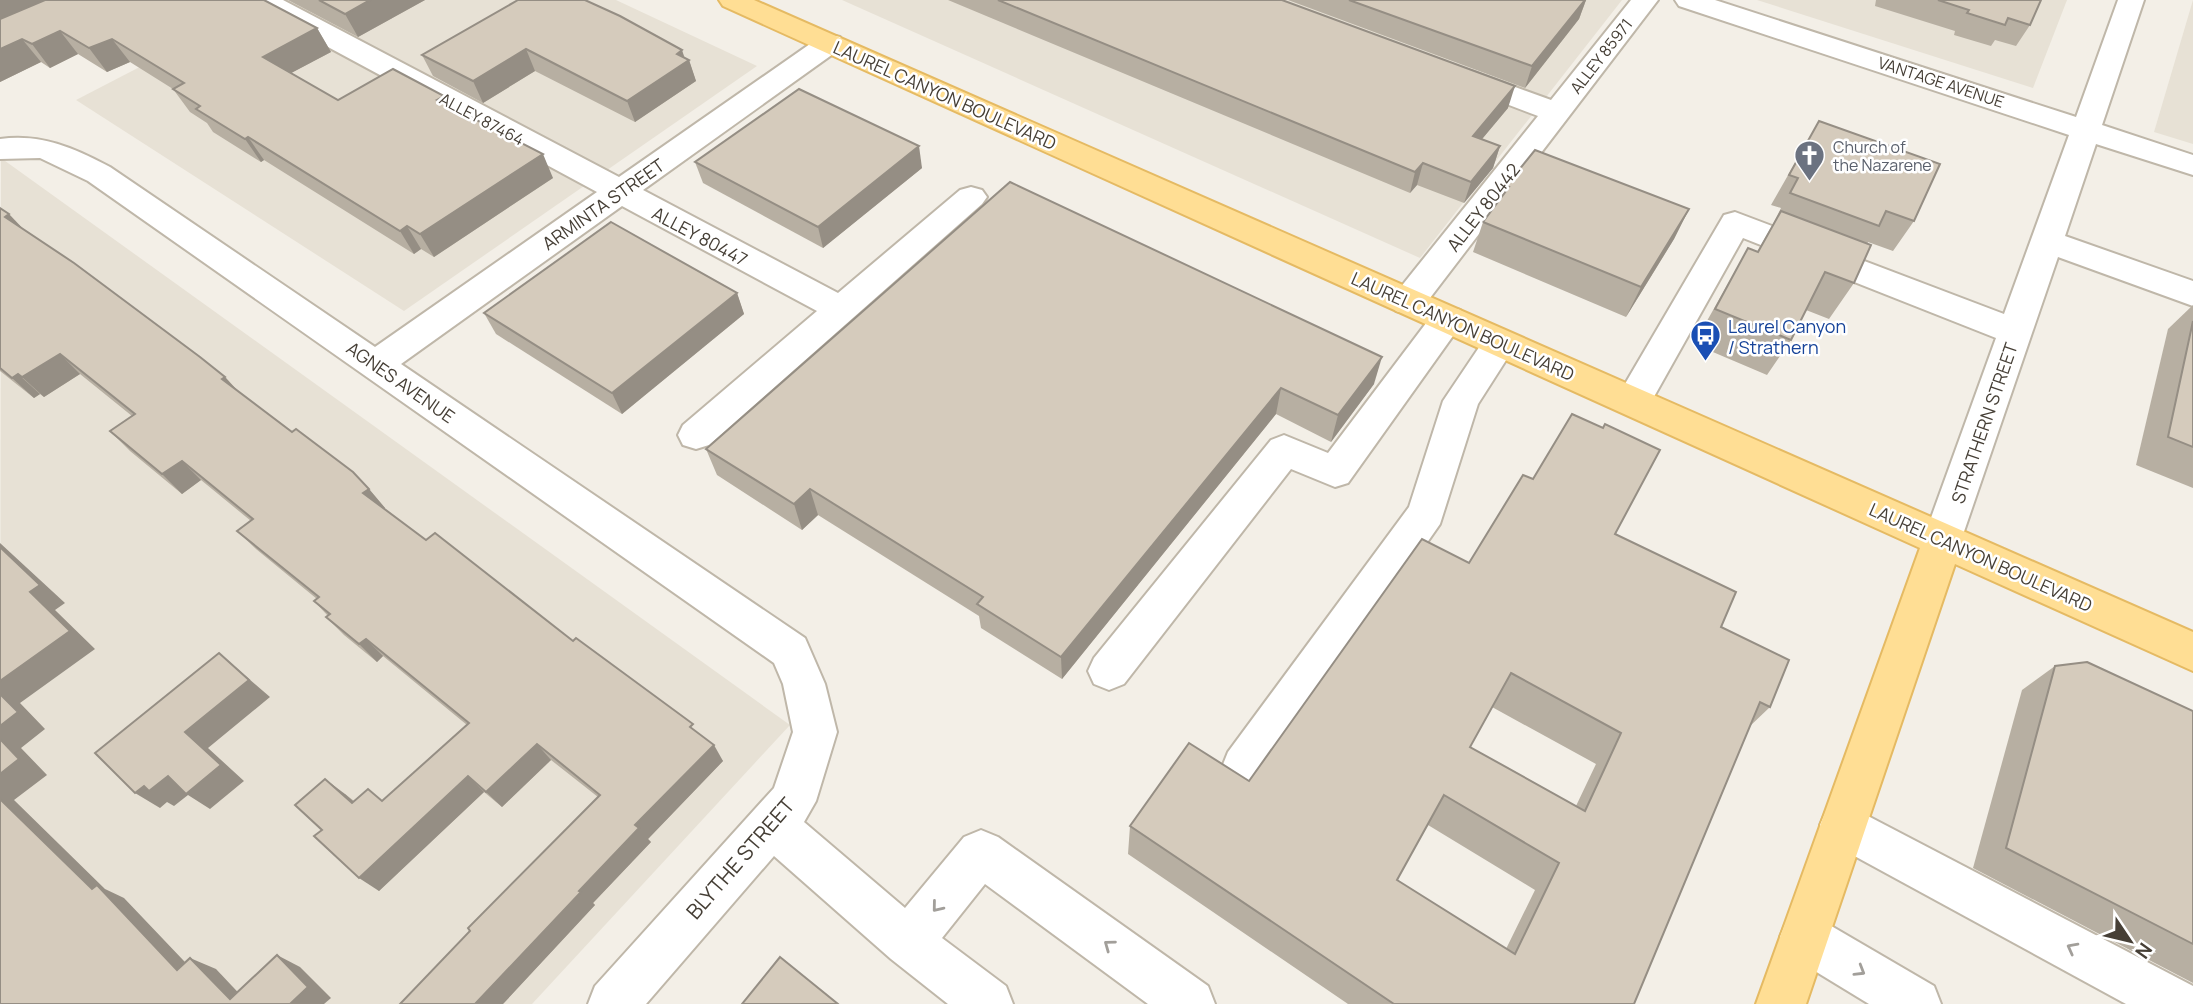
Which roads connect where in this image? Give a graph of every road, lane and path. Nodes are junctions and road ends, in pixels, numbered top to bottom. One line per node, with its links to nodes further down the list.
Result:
1 (732, 0): 6 (main road, LAUREL CANYON BOULEVARD)
2 (1645, 0): 8 (street, ALLEY 85971)
3 (1688, 0): 9 (street, VANTAGE AVENUE)
4 (2131, 0): 9 (street, STRATHERN STREET)
5 (271, 5): 12 (street, ALLEY 87464)
6 (830, 43): 12 (street, ARMINTA STREET); 16 (main road, LAUREL CANYON BOULEVARD)
7 (1444, 70): 8 (street)
8 (1557, 113): 16 (street, ALLEY 80442)
9 (2086, 130): 11 (street, VANTAGE AVENUE); 14 (street, STRATHERN STREET)
10 (0, 149): 21 (street, AGNES AVENUE)
11 (2193, 165)
12 (619, 192): 17 (street, ALLEY 80447); 21 (street, ARMINTA STREET)
13 (971, 197): 17 (street)
14 (2047, 241): 15 (street); 19 (street, STRATHERN STREET)
15 (2193, 294)
16 (1409, 302): 18 (main road, LAUREL CANYON BOULEVARD)
17 (841, 309): 23 (street)
18 (1448, 319): 20 (main road, LAUREL CANYON BOULEVARD); 27 (street)
19 (2015, 332): 22 (street); 24 (street, STRATHERN STREET)
20 (1500, 343): 22 (main road, LAUREL CANYON BOULEVARD); 28 (street)
21 (376, 364): 25 (street, AGNES AVENUE)
22 (1633, 401): 24 (main road, LAUREL CANYON BOULEVARD)
23 (696, 435)
24 (1943, 540): 26 (main road, LAUREL CANYON BOULEVARD); 30 (main road, STRATHERN STREET)
25 (790, 651): 29 (street, BLYTHE STREET)
26 (2193, 652)
27 (1109, 671)
28 (1244, 767)
29 (772, 824): 32 (street); 34 (street, BLYTHE STREET)
30 (1843, 825): 31 (main road, STRATHERN STREET); 38 (street, one-way to 30)
31 (1804, 937): 36 (main road, STRATHERN STREET); 37 (street, one-way to 37)
32 (908, 942): 33 (street, one-way to 32); 35 (street)
33 (1168, 998)
34 (613, 1004)
35 (988, 1004)
36 (1781, 1004)
37 (1916, 1004)
38 (2176, 1004)

